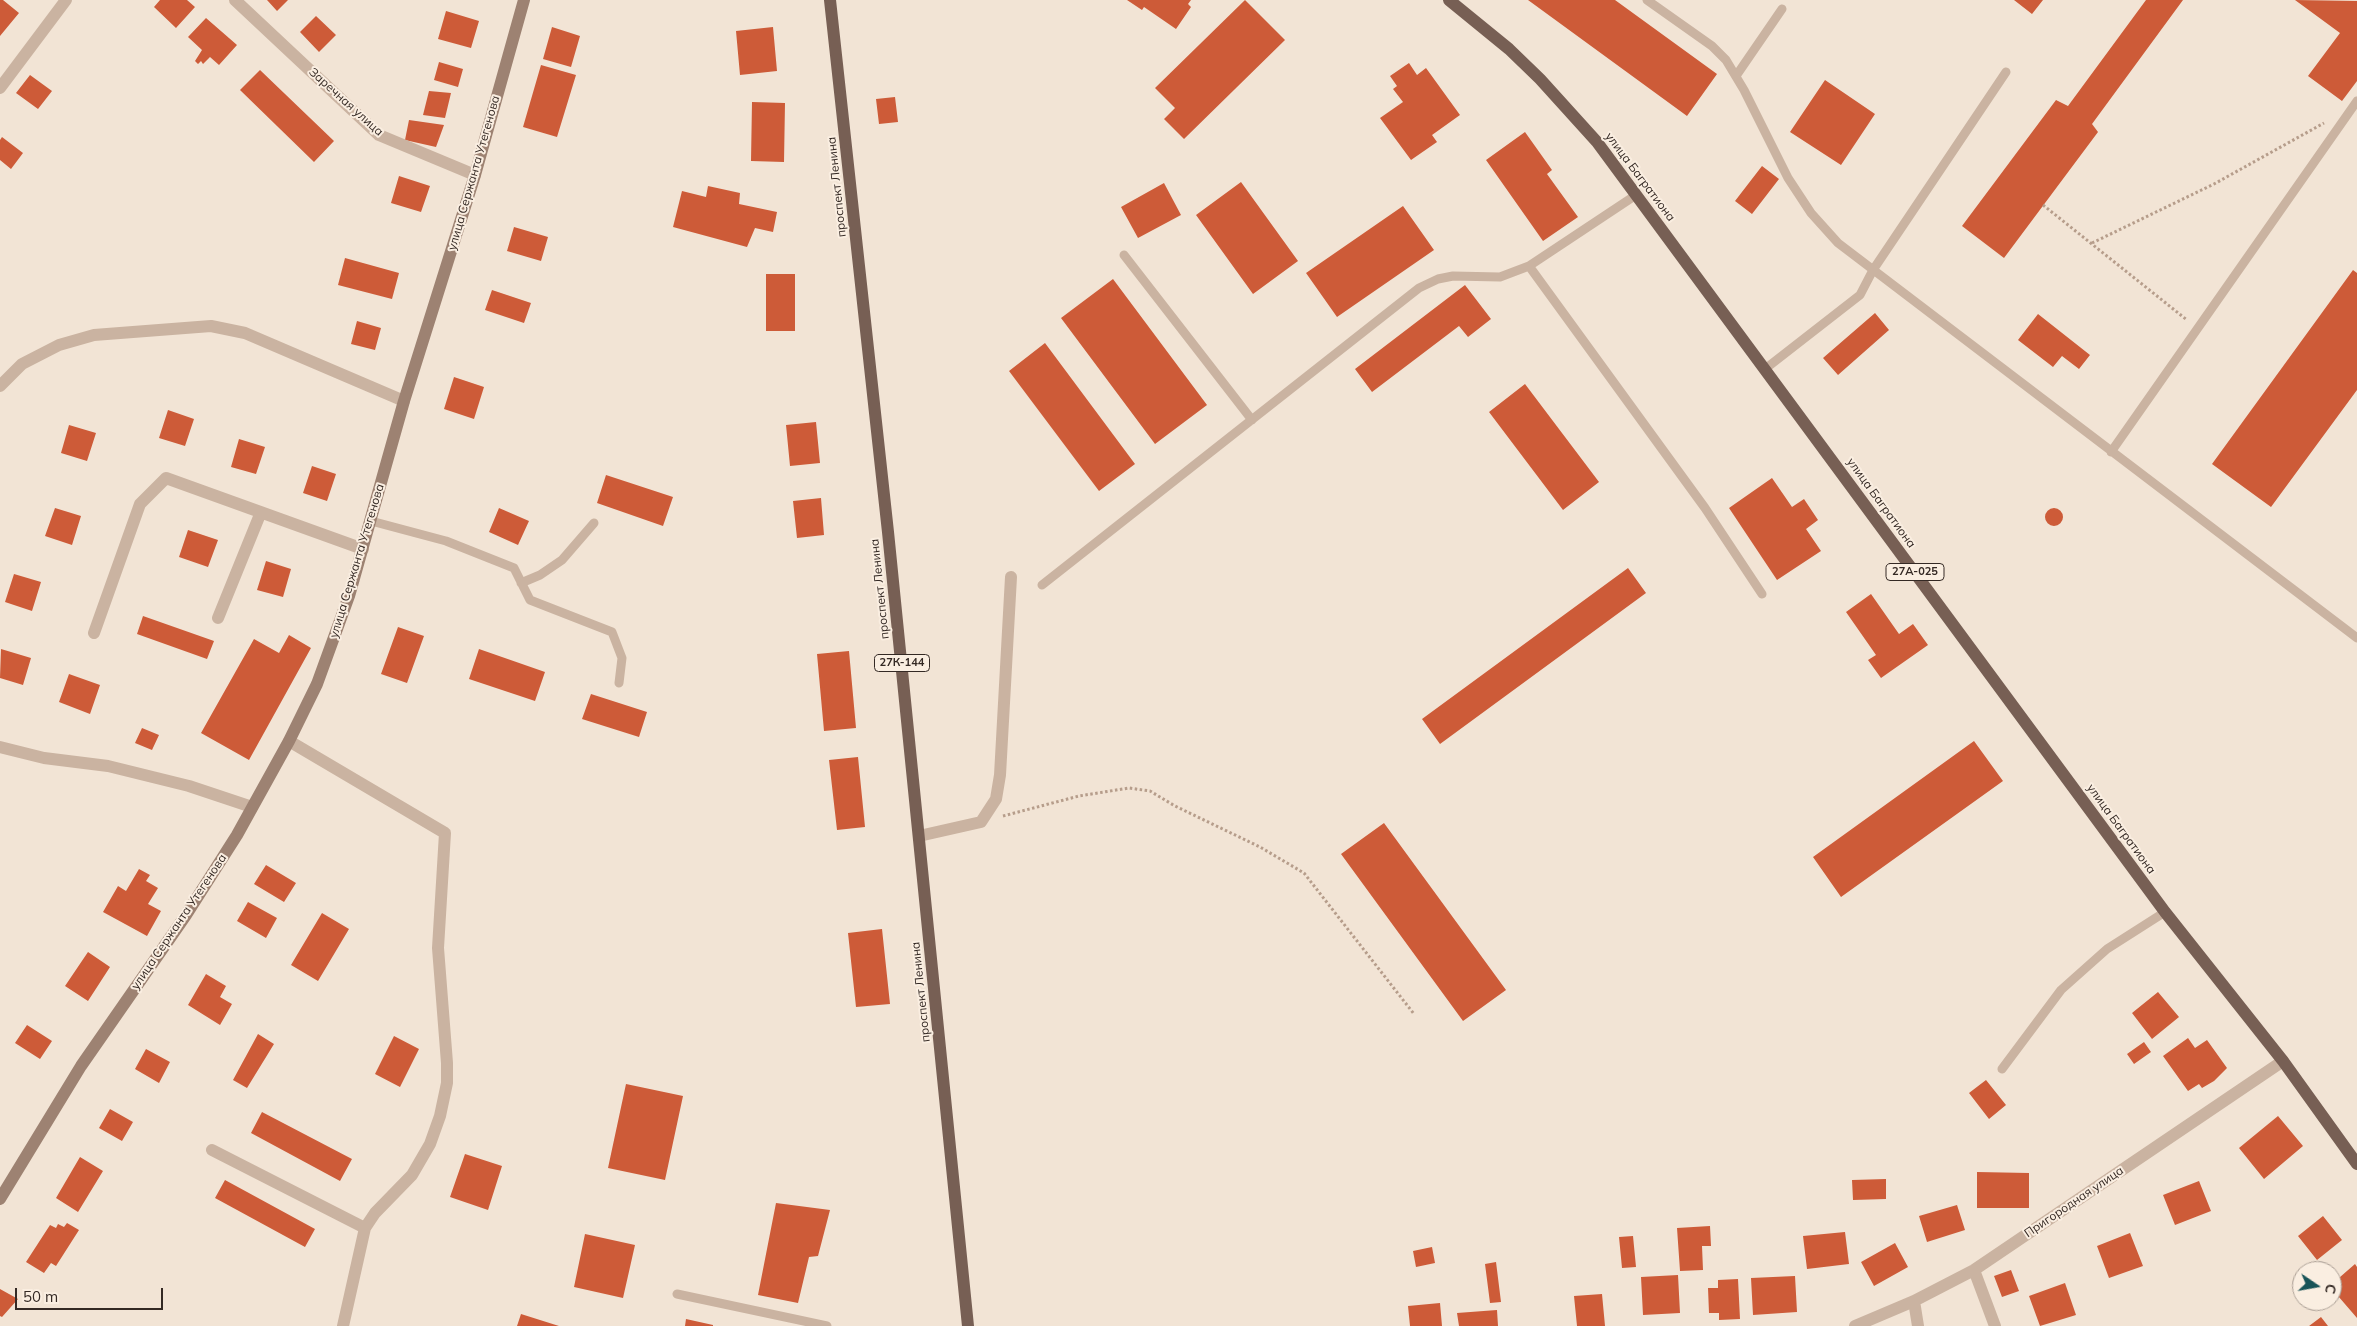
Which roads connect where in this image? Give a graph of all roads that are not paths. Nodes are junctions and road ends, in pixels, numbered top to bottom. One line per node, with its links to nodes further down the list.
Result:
1 (66, 0): 10 (street)
2 (235, 0): 12 (street, Заречная улица)
3 (524, 0): 12 (main road, улица Сержанта Утегенова)
4 (830, 0): 37 (main road, проспект Ленина / 27К-144)
5 (1449, 0): 13 (main road, улица Багратиона / 27А-025)
6 (1647, 0): 9 (lane)
7 (1782, 9): 9 (lane)
8 (2006, 72): 16 (lane)
9 (1736, 76): 16 (lane)
10 (0, 88)
11 (2357, 101): 21 (lane)
12 (475, 175): 19 (main road, улица Сержанта Утегенова)
13 (1636, 195): 15 (lane); 17 (main road, улица Багратиона / 27А-025)
14 (1124, 255): 20 (lane)
15 (1529, 266): 20 (lane); 29 (lane)
16 (1873, 270): 17 (lane); 21 (lane)
17 (1765, 368): 38 (main road, улица Багратиона / 27А-025)
18 (0, 386): 19 (street)
19 (404, 402): 23 (main road, улица Сержанта Утегенова)
20 (1252, 420): 28 (lane)
21 (2111, 452): 32 (lane)
22 (262, 512): 25 (street); 30 (street); 31 (street)
23 (371, 521): 25 (main road, улица Сержанта Утегенова); 27 (lane)
24 (594, 522): 27 (lane)
25 (362, 549): 34 (main road, улица Сержанта Утегенова)
26 (1011, 576): 37 (street)
27 (522, 583): 33 (lane)
28 (1042, 585)
29 (1762, 594)
30 (218, 618)
31 (94, 633)
32 (2357, 638)
33 (619, 683)
34 (290, 741): 36 (main road, улица Сержанта Утегенова); 44 (street)
35 (0, 747): 36 (street)
36 (252, 807): 43 (main road, улица Сержанта Утегенова)
37 (919, 836): 50 (main road, проспект Ленина / 27К-144)
38 (2165, 912): 39 (main road, улица Багратиона / 27А-025); 40 (lane)
39 (2283, 1061): 42 (main road, улица Багратиона / 27А-025); 45 (street, Пригородная улица)
40 (2002, 1069)
41 (212, 1150): 44 (street)
42 (2357, 1164)
43 (0, 1199)
44 (365, 1228): 48 (street)
45 (1974, 1270): 47 (street, Пригородная улица); 53 (street)
46 (677, 1294): 49 (lane)
47 (1914, 1301): 51 (street, Пригородная улица); 52 (street)
48 (343, 1326)
49 (827, 1326)
50 (968, 1326)
51 (1855, 1326)
52 (1918, 1326)
53 (1995, 1326)

